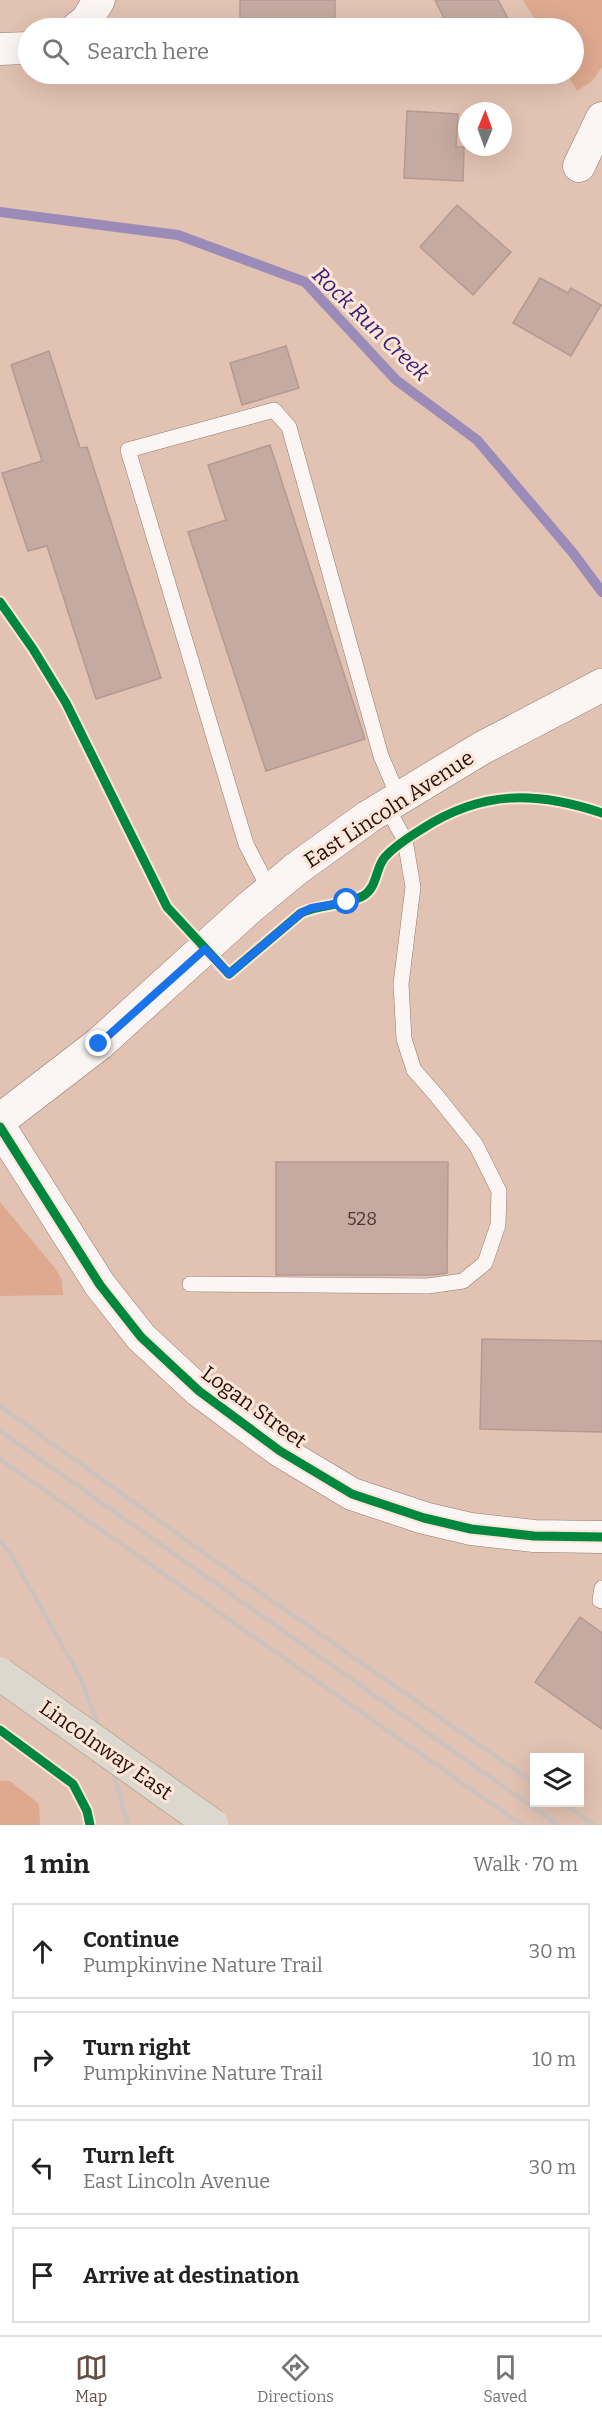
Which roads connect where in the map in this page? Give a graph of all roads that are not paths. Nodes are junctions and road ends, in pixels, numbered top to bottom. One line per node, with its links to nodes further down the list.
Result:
1 (18, 49): 2 (street)
2 (0, 50)
3 (602, 118): 4 (street)
4 (579, 166)
5 (591, 690): 6 (main road, East Lincoln Avenue)
6 (393, 802): 7 (main road, East Lincoln Avenue); 7 (lane); 10 (lane)
7 (270, 891): 8 (main road, East Lincoln Avenue)
8 (0, 1120)
9 (0, 1127): 11 (street, Logan Street)
10 (190, 1284)
11 (602, 1537)
12 (602, 1588): 13 (lane)
13 (602, 1600)
14 (0, 1674): 15 (highway, Lincolnway East, bridge)
15 (212, 1825)

